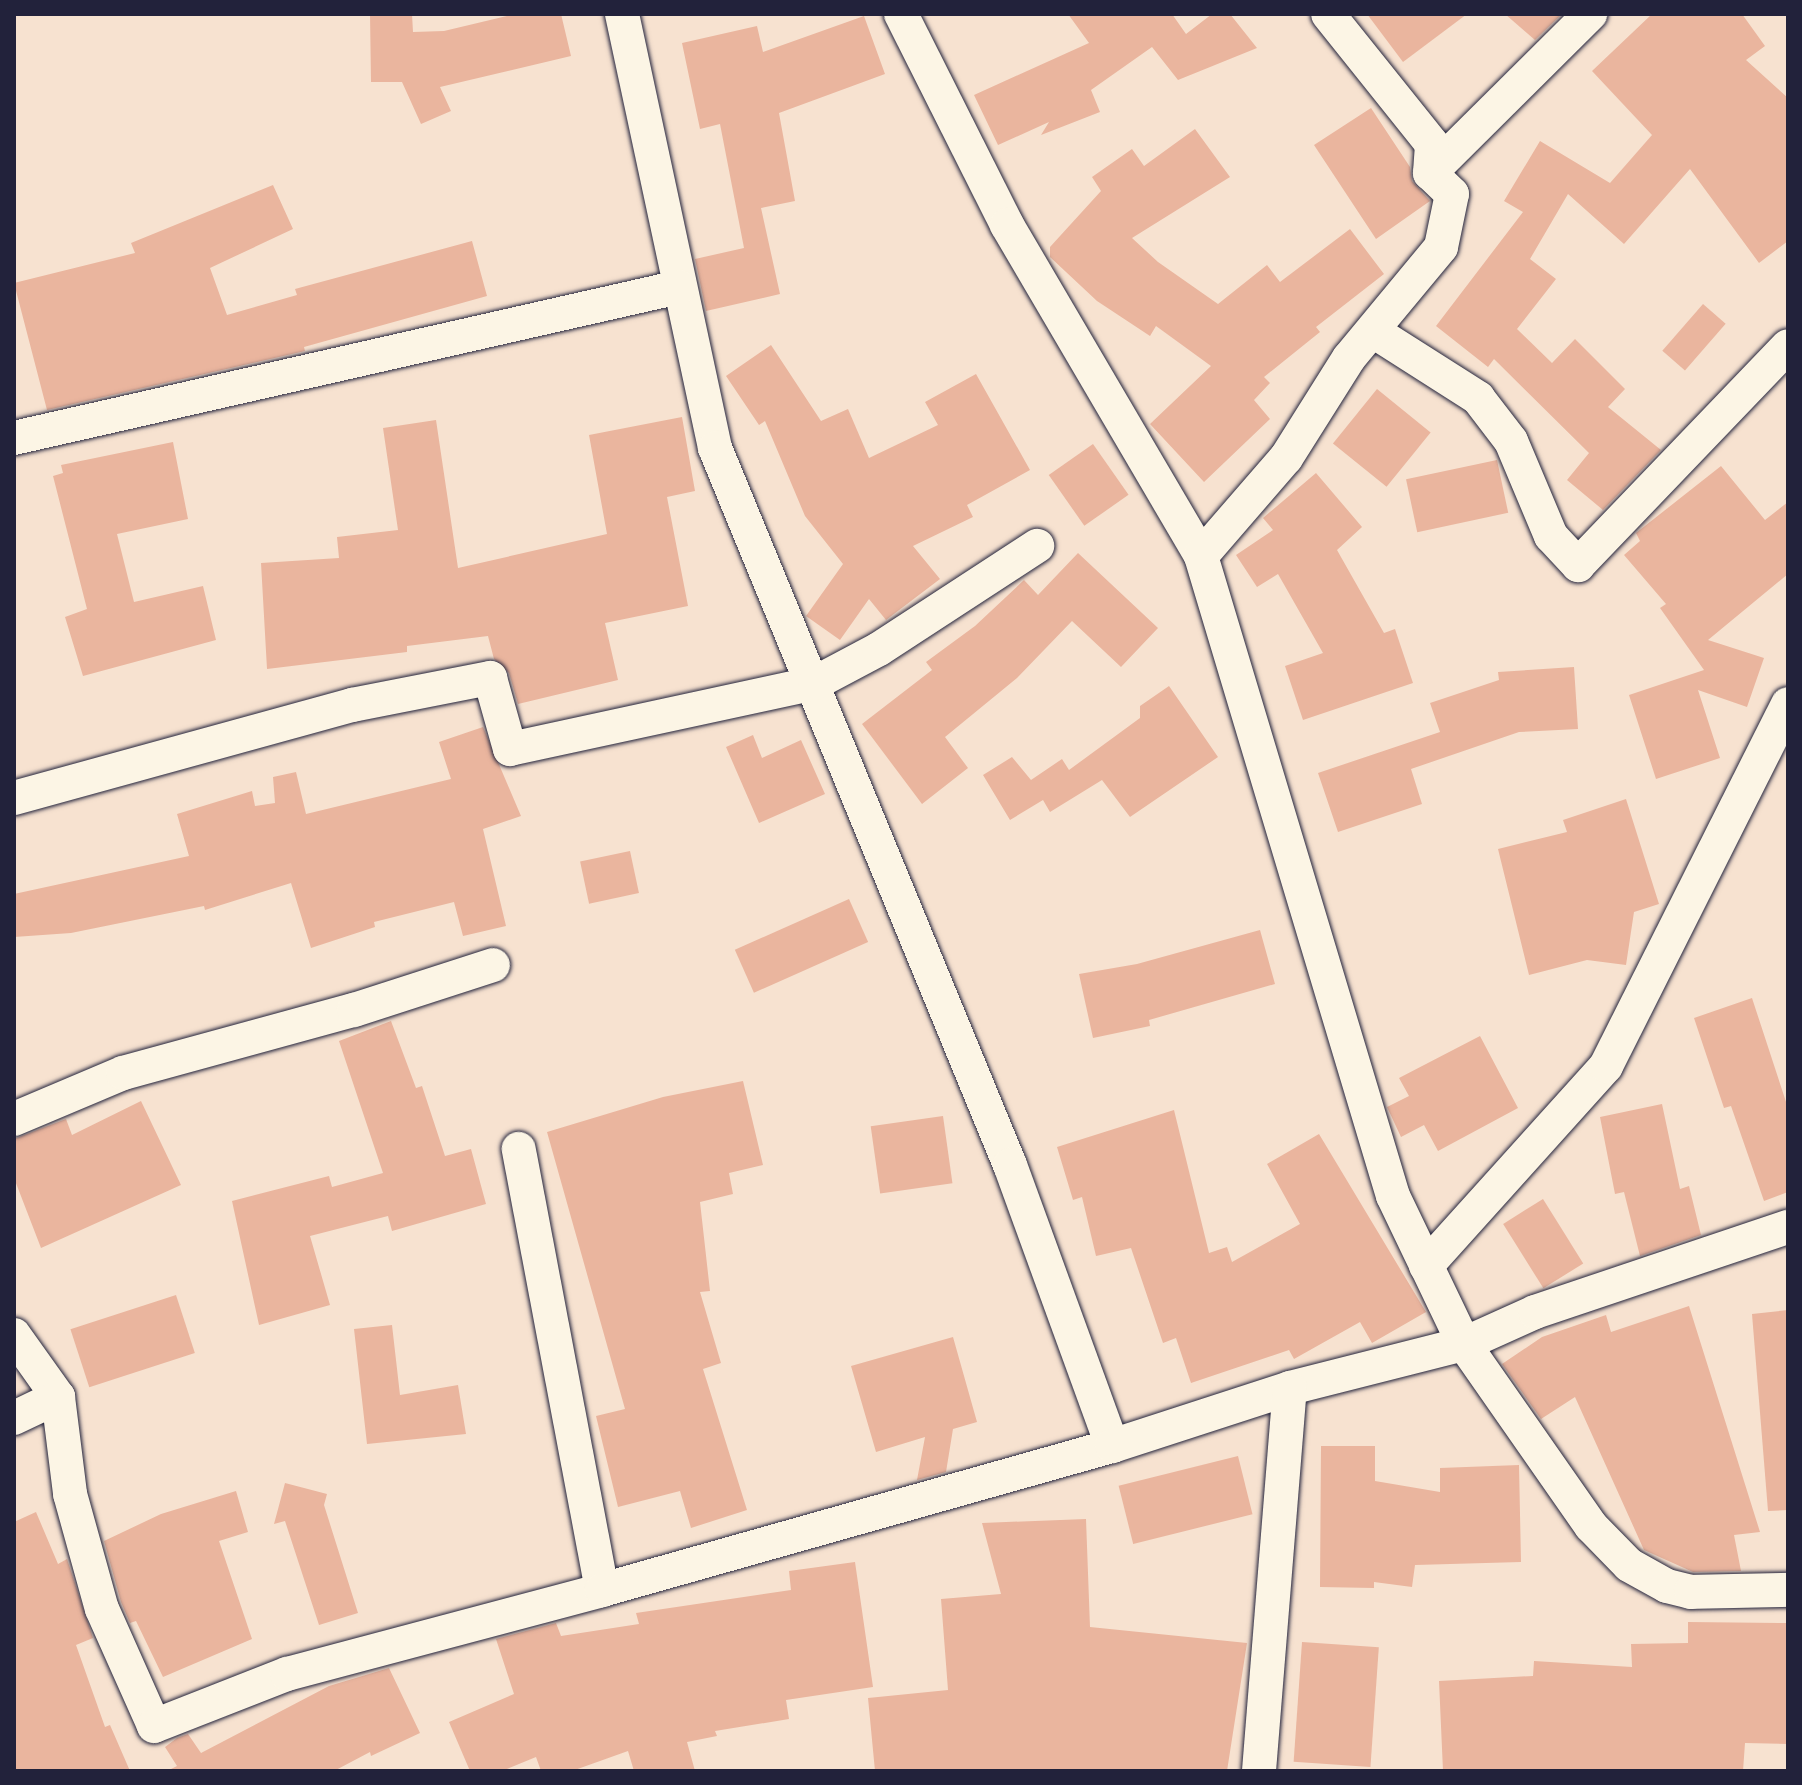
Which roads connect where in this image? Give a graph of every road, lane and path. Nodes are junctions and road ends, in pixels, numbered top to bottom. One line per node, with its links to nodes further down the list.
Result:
1 (622, 14): 6 (street)
2 (901, 14): 11 (street)
3 (1328, 14): 5 (street)
4 (1590, 14): 5 (street)
5 (1430, 173): 7 (street)
6 (679, 287): 9 (street); 12 (street)
7 (1373, 331): 8 (street); 11 (street)
8 (1788, 346)
9 (14, 438)
10 (1037, 546): 12 (street)
11 (1201, 556): 19 (street)
12 (815, 683): 14 (street); 25 (street)
13 (1788, 704): 19 (street)
14 (14, 798)
15 (493, 965): 16 (street)
16 (14, 1119)
17 (519, 1149): 26 (street)
18 (1788, 1227): 21 (street)
19 (1426, 1266): 21 (street)
20 (14, 1335): 23 (street)
21 (1464, 1344): 22 (street); 27 (street)
22 (1290, 1388): 25 (street); 28 (street)
23 (58, 1397): 24 (street); 26 (street)
24 (14, 1418)
25 (1112, 1446): 26 (street)
26 (602, 1590)
27 (1788, 1590)
28 (1259, 1771)

